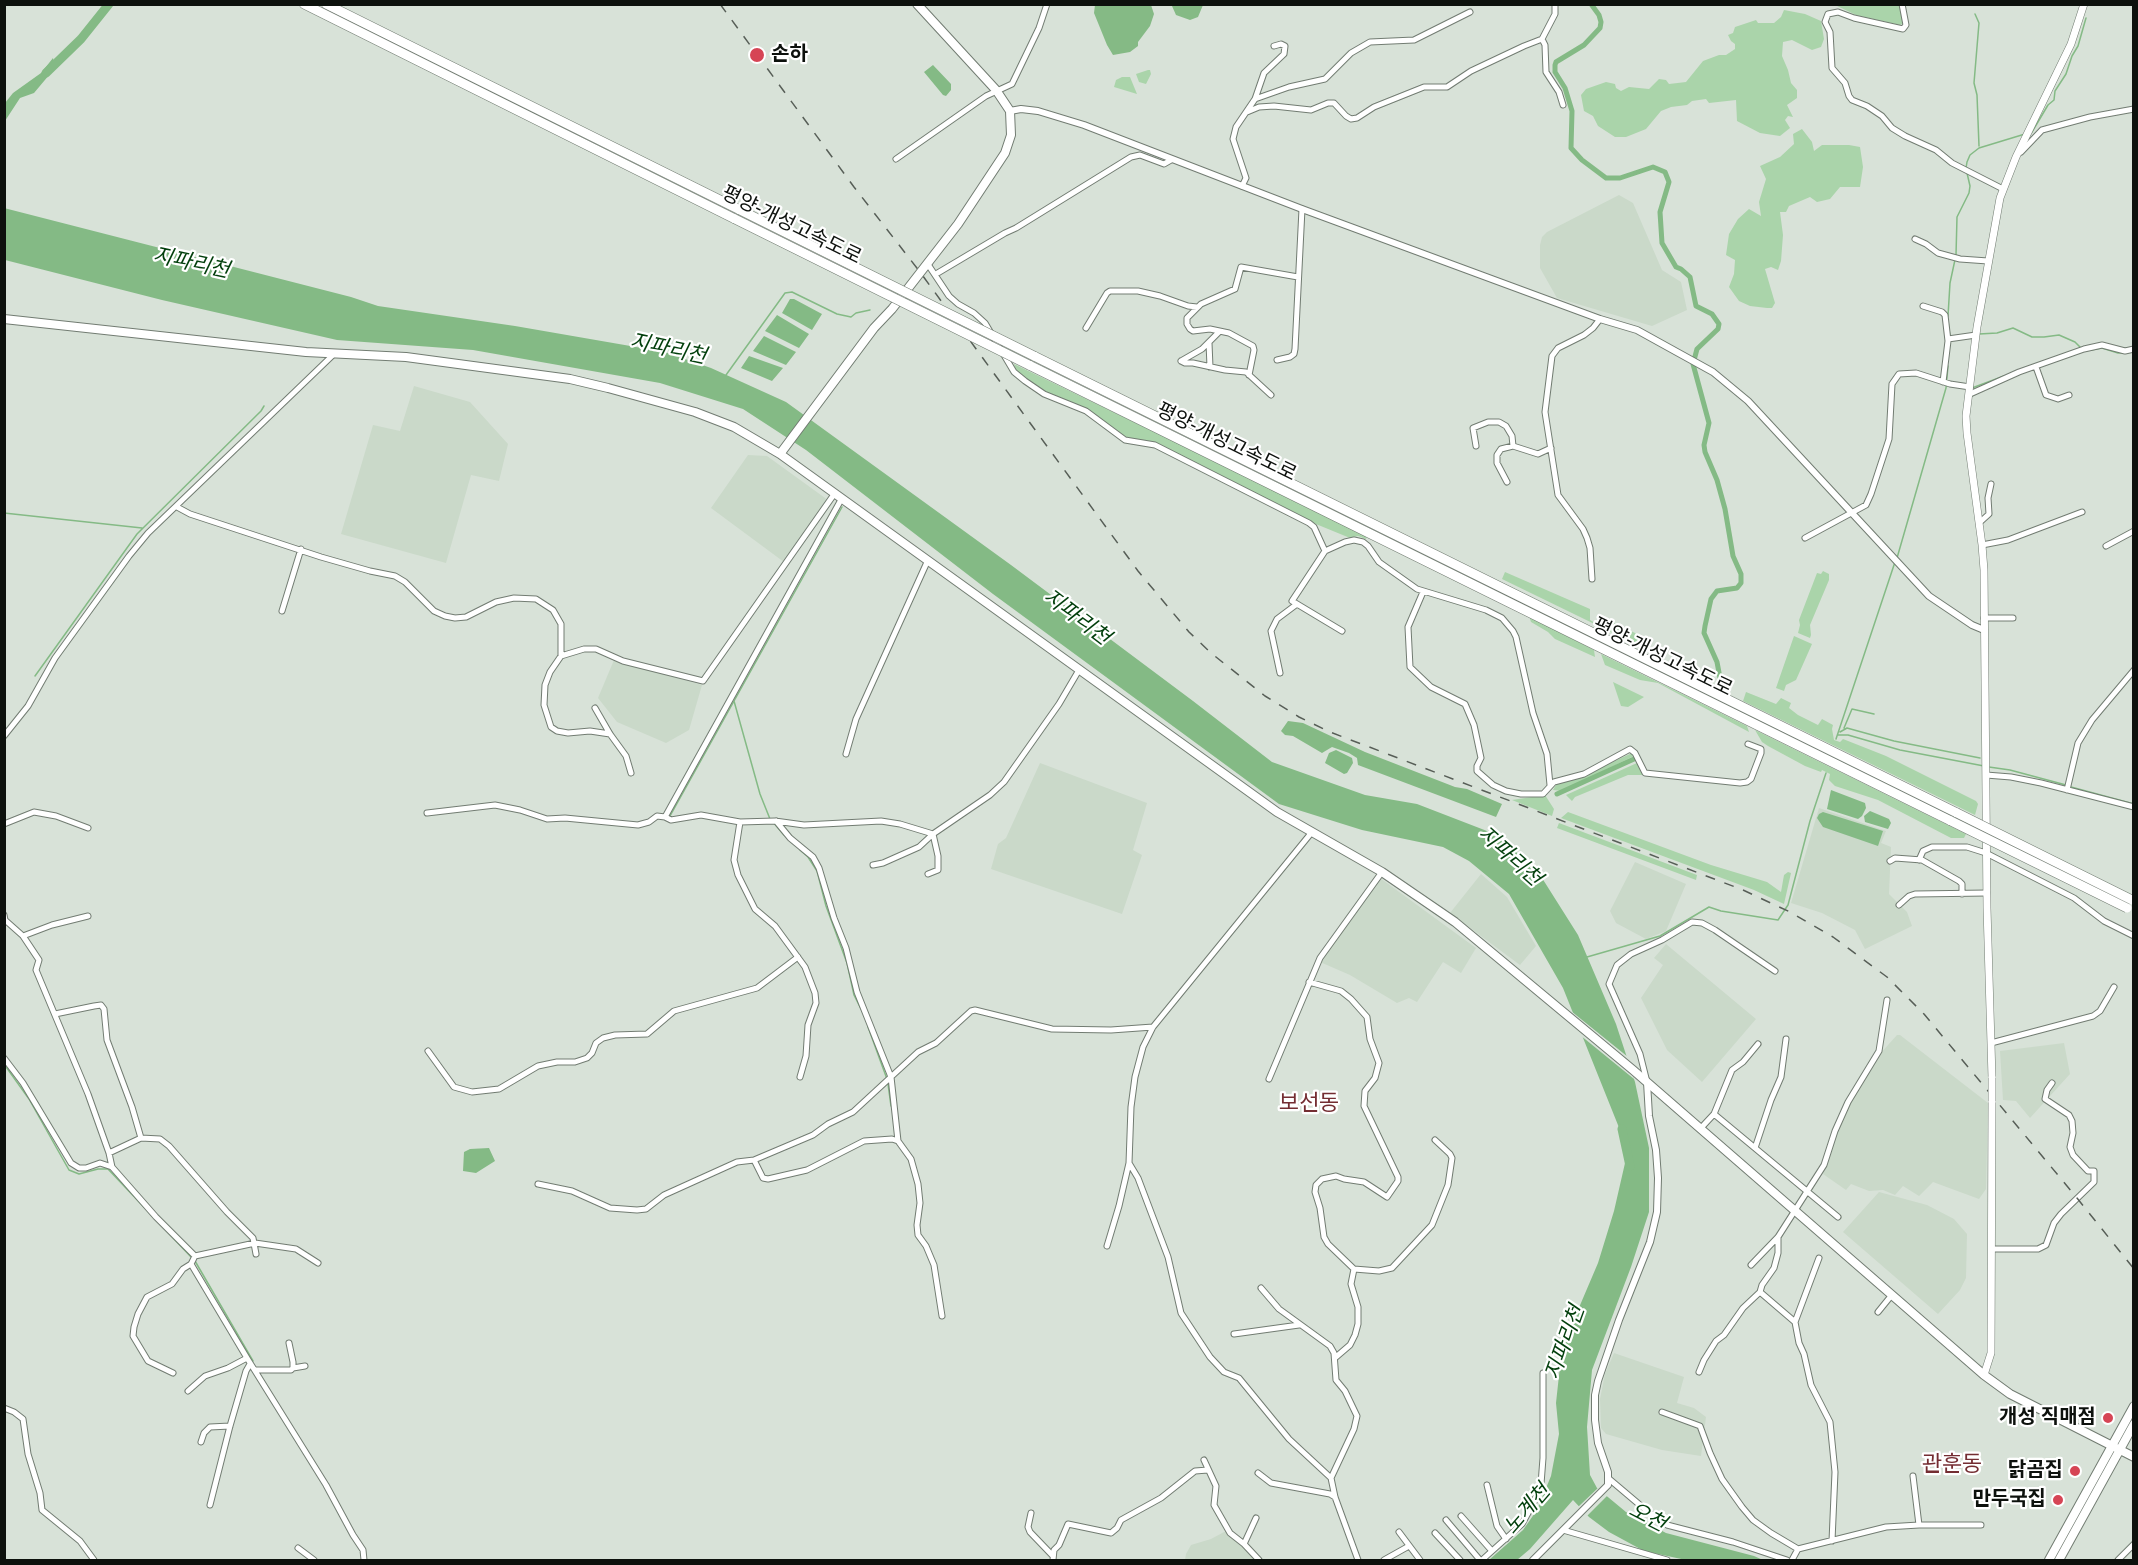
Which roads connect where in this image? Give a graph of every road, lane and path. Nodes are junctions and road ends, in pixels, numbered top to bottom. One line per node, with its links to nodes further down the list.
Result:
1 (303, 4): 23 (highway, 평양-개성고속도로)
2 (326, 4): 23 (highway, 평양-개성고속도로)
3 (917, 4): 11 (main road)
4 (1047, 4): 11 (street)
5 (1555, 4): 9 (street)
6 (1902, 4): 21 (street)
7 (2084, 4): 17 (main road)
8 (1470, 12): 12 (street)
9 (1542, 39): 13 (street); 16 (street)
10 (1274, 46): 12 (street)
11 (996, 90): 15 (main road); 18 (street)
12 (1255, 99): 16 (street)
13 (1563, 105)
14 (2133, 109): 17 (street)
15 (1010, 111): 19 (street); 26 (main road)
16 (1247, 112): 20 (street)
17 (2016, 157): 21 (main road)
18 (896, 159)
19 (1171, 160): 20 (street); 27 (street)
20 (1242, 186): 22 (street)
21 (2003, 189): 25 (main road)
22 (1302, 209): 28 (street); 31 (street)
23 (737, 214): 105 (highway, 평양-개성고속도로, bridge)
24 (1916, 239): 25 (street)
25 (1988, 261): 35 (main road)
26 (927, 263): 27 (street); 51 (main road)
27 (936, 274): 64 (street)
28 (1298, 277): 30 (street); 40 (street)
29 (1923, 306): 36 (street)
30 (1197, 307): 33 (street); 34 (street)
31 (1600, 319): 50 (street); 57 (street)
32 (4, 320): 39 (main road)
33 (1086, 328)
34 (1219, 332): 37 (street); 43 (street)
35 (1976, 334): 36 (street); 45 (main road)
36 (1948, 339): 44 (street)
37 (1209, 343): 41 (street); 41 (street)
38 (2133, 349): 42 (street)
39 (334, 354): 51 (main road); 55 (street)
40 (1277, 360)
41 (1210, 367): 43 (street)
42 (2036, 367): 45 (street); 47 (street)
43 (1249, 375): 46 (street)
44 (1947, 383): 45 (street); 57 (street)
45 (1970, 389): 58 (main road)
46 (1271, 395)
47 (2069, 395)
48 (1476, 446): 49 (street)
49 (1513, 446): 50 (street); 52 (street)
50 (1551, 448): 66 (street)
51 (780, 454): 54 (main road)
52 (1507, 482)
53 (1991, 484): 58 (street)
54 (839, 496): 65 (main road); 74 (street); 89 (street)
55 (177, 507): 63 (street); 80 (street)
56 (2082, 512): 61 (street)
57 (1852, 513): 60 (street); 72 (street)
58 (1979, 523): 61 (main road)
59 (2133, 531): 62 (street)
60 (1805, 538)
61 (1982, 545): 70 (main road)
62 (2106, 546)
63 (302, 549): 69 (street); 74 (street)
64 (1325, 551): 67 (street); 68 (street)
65 (928, 560): 75 (main road); 82 (street)
66 (1592, 579)
67 (1423, 592): 85 (street); 85 (street)
68 (1297, 604): 73 (street); 77 (street)
69 (282, 611)
70 (1984, 618): 71 (street); 72 (main road)
71 (2013, 618)
72 (1984, 630): 83 (main road)
73 (1342, 631)
74 (561, 656): 79 (street)
75 (1079, 670): 94 (main road); 95 (street)
76 (2133, 670): 86 (street)
77 (1280, 673)
78 (595, 708): 79 (street)
79 (610, 734): 84 (street)
80 (4, 736)
81 (1748, 744): 85 (street)
82 (846, 754)
83 (1986, 769): 86 (street); 96 (main road)
84 (631, 773)
85 (1550, 785)
86 (2067, 787): 87 (street)
87 (2133, 807)
88 (427, 813): 89 (street)
89 (665, 817): 91 (street)
90 (773, 821): 91 (street); 95 (street); 124 (street)
91 (740, 822): 111 (street)
92 (4, 824): 93 (street)
93 (88, 828)
94 (1312, 832): 100 (main road); 117 (street)
95 (933, 834): 99 (street); 101 (street)
96 (1986, 853): 97 (street); 102 (main road); 110 (street)
97 (1919, 860): 98 (street); 103 (street)
98 (1890, 861)
99 (873, 865)
100 (1382, 872): 113 (street); 126 (main road)
101 (928, 874)
102 (1987, 893): 103 (street); 119 (main road)
103 (1962, 894): 104 (street)
104 (1899, 905)
105 (2132, 905)
106 (4, 915): 108 (street)
107 (88, 916): 109 (street)
108 (5, 920): 109 (street)
109 (23, 936): 116 (street)
110 (2133, 936)
111 (798, 957): 121 (street); 123 (street)
112 (1775, 971): 126 (street)
113 (1309, 982): 125 (street); 151 (street)
114 (2114, 987): 119 (street)
115 (1887, 1000): 139 (street)
116 (55, 1014): 130 (street); 134 (street)
117 (1153, 1027): 124 (street); 136 (street)
118 (1786, 1039): 133 (street)
119 (1991, 1043): 145 (main road, bridge)
120 (1758, 1044): 128 (street)
121 (429, 1051)
122 (4, 1058): 137 (street)
123 (800, 1077)
124 (891, 1077): 132 (street); 135 (street)
125 (1269, 1079)
126 (1647, 1082): 129 (main road); 185 (street)
127 (2052, 1083): 145 (street)
128 (1714, 1114): 129 (street); 133 (street)
129 (1700, 1129): 140 (main road)
130 (141, 1138): 134 (street); 143 (street)
131 (1435, 1140): 151 (street)
132 (898, 1142): 135 (street); 156 (street)
133 (1755, 1148): 139 (street)
134 (109, 1153): 137 (street)
135 (754, 1160): 138 (street)
136 (1129, 1162): 144 (street); 184 (street)
137 (112, 1167): 148 (street)
138 (538, 1184)
139 (1808, 1193): 140 (street); 141 (street)
140 (1794, 1211): 142 (street); 154 (main road)
141 (1838, 1217)
142 (1778, 1237): 150 (street); 153 (street)
143 (255, 1243): 146 (street); 148 (street); 149 (street)
144 (1107, 1246)
145 (1992, 1249): 170 (main road)
146 (256, 1254)
147 (1820, 1258): 157 (street)
148 (193, 1259): 162 (street); 168 (street)
149 (318, 1263)
150 (1751, 1265)
151 (1354, 1269): 161 (street)
152 (1261, 1288): 158 (street)
153 (1760, 1292): 157 (street); 167 (street)
154 (1891, 1296): 155 (street); 170 (main road)
155 (1878, 1312)
156 (942, 1316)
157 (1795, 1322): 198 (street)
158 (1299, 1325): 159 (street); 161 (street)
159 (1234, 1334)
160 (289, 1343): 165 (street)
161 (1336, 1357): 184 (street)
162 (247, 1358): 163 (street); 171 (street)
163 (250, 1364): 166 (street); 176 (street)
164 (305, 1366): 165 (street)
165 (293, 1368): 166 (street)
166 (256, 1370): 209 (street)
167 (1699, 1372)
168 (173, 1373)
169 (1543, 1373): 199 (street)
170 (1984, 1375): 178 (main road)
171 (188, 1391)
172 (2133, 1406): 178 (main road)
173 (4, 1408): 207 (street)
174 (1662, 1412): 204 (street)
175 (2133, 1424): 178 (main road)
176 (230, 1426): 177 (street); 188 (street)
177 (201, 1442)
178 (2115, 1447): 179 (main road); 220 (main road); 221 (main road)
179 (2133, 1457)
180 (1204, 1460): 181 (street)
181 (1208, 1470): 200 (street); 206 (street)
182 (1258, 1473): 187 (street)
183 (1913, 1476): 193 (street)
184 (1331, 1478): 187 (street)
185 (1608, 1478): 195 (street); 218 (street)
186 (1486, 1485): 199 (street)
187 (1335, 1497): 211 (street)
188 (210, 1506)
189 (1031, 1512): 206 (street)
190 (1461, 1516): 205 (street)
191 (1256, 1518): 200 (street)
192 (1446, 1520): 215 (street)
193 (1919, 1525): 194 (street); 198 (street)
194 (1981, 1525)
195 (1563, 1530): 216 (street); 217 (street)
196 (1399, 1533): 202 (street)
197 (1435, 1533): 214 (street)
198 (1832, 1541): 204 (street)
199 (1504, 1542): 205 (street)
200 (1244, 1544): 210 (street)
201 (2133, 1544): 222 (street)
202 (1409, 1546): 212 (street); 213 (street)
203 (298, 1548): 208 (street)
204 (1798, 1549): 219 (street)
205 (1492, 1551): 215 (street)
206 (1053, 1558)
207 (94, 1560)
208 (314, 1560)
209 (364, 1560)
210 (1260, 1560)
211 (1358, 1560)
212 (1384, 1560)
213 (1420, 1560)
214 (1460, 1560)
215 (1481, 1560)
216 (1533, 1560)
217 (1667, 1560)
218 (1787, 1560)
219 (1792, 1560)
220 (2049, 1560)
221 (2059, 1560)
222 (2118, 1560)

